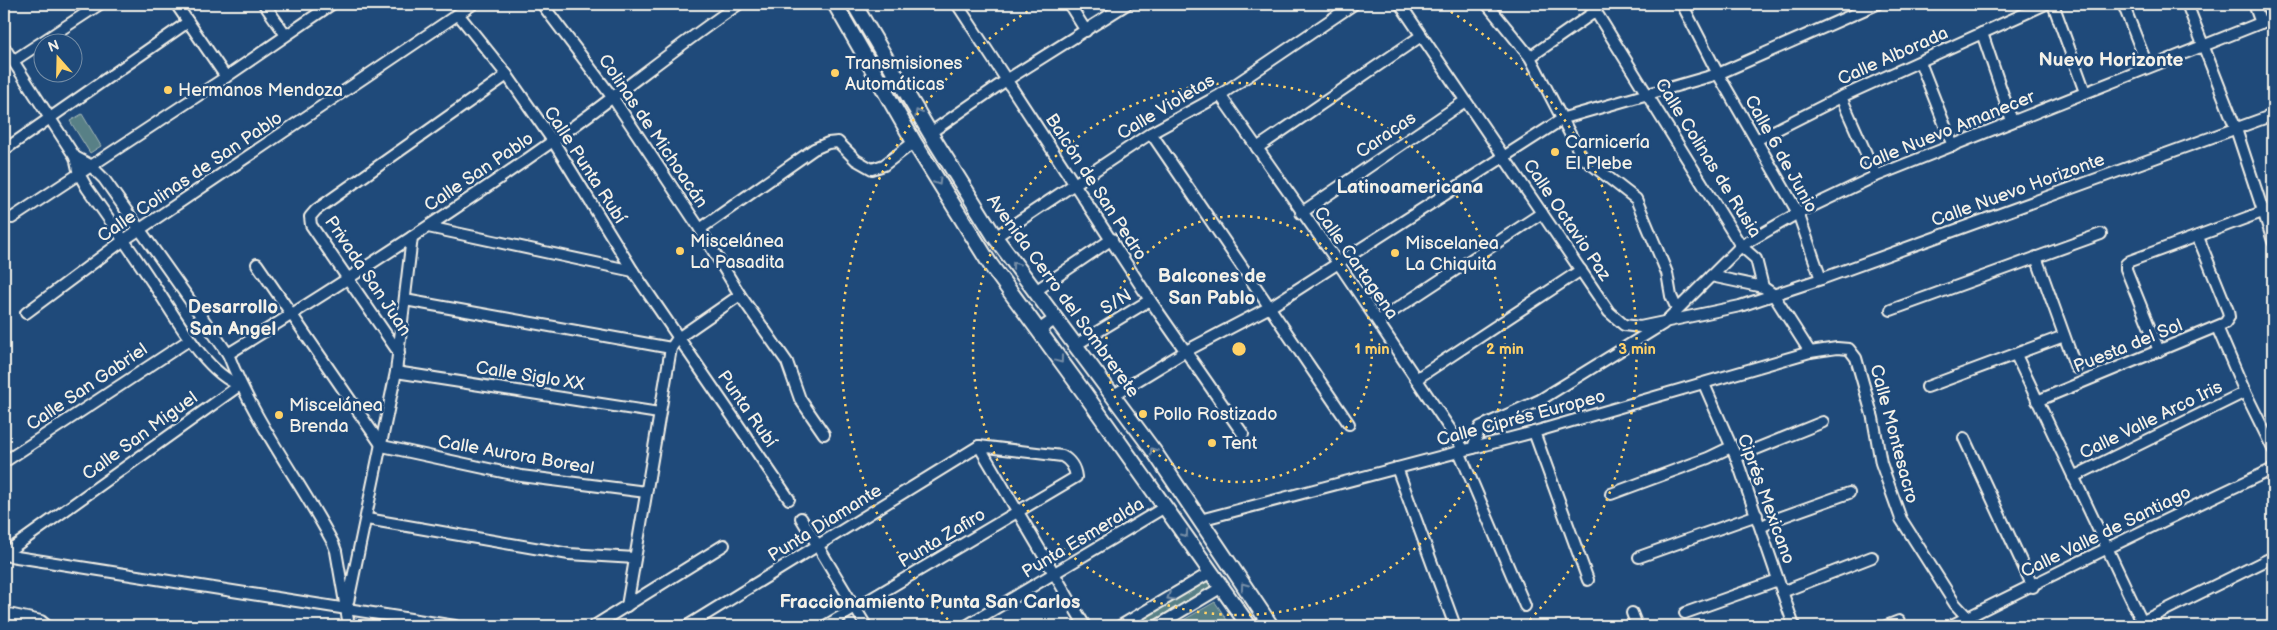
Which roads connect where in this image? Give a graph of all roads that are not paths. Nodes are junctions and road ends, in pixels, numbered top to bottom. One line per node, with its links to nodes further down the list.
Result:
1 (100, 4): 36 (street)
2 (176, 4): 27 (street)
3 (264, 4): 31 (street)
4 (332, 4): 31 (street)
5 (473, 4): 25 (street, Calle Colinas de San Pablo)
6 (542, 4): 47 (street, Colinas de Michoacán)
7 (739, 4): 47 (street, Calle San Pablo)
8 (835, 4): 58 (main road)
9 (854, 4): 54 (main road, Avenida Cerro del Sombrerete, one-way to 9)
10 (957, 4): 42 (street, Balcón de San Pedro)
11 (1068, 4): 29 (street)
12 (1126, 4): 29 (street)
13 (1354, 4): 45 (street, Calle Violetas)
14 (1400, 4): 32 (street, Calle Octavio Paz)
15 (1488, 4): 35 (street)
16 (1682, 4): 39 (street, Calle 6 de Junio)
17 (1876, 4): 24 (street)
18 (2046, 4): 30 (street, Calle Alborada)
19 (2053, 4): 43 (street)
20 (2123, 4): 38 (street)
21 (2187, 4): 33 (street)
22 (2254, 4): 28 (street)
23 (1593, 7): 35 (street); 44 (street, Calle Colinas de Rusia)
24 (1856, 8): 39 (street)
25 (458, 14): 40 (street, Calle Punta Rubí); 75 (street, Calle Colinas de San Pablo)
26 (2273, 18): 28 (street, Calle Nuevo Amanecer)
27 (188, 22): 41 (street); 50 (street)
28 (2262, 23): 33 (street, Calle Nuevo Amanecer)
29 (1086, 31): 42 (street)
30 (1982, 33): 37 (street, Calle Alborada); 52 (street)
31 (286, 35): 41 (street)
32 (1421, 36): 48 (street, Calle Octavio Paz); 60 (street)
33 (2204, 45): 38 (street, Calle Nuevo Amanecer); 53 (street)
34 (4, 47): 36 (street)
35 (1530, 57): 51 (street)
36 (13, 61): 50 (street)
37 (1920, 62): 46 (street, Calle Alborada); 59 (street)
38 (2148, 67): 43 (street, Calle Nuevo Amanecer)
39 (1718, 74): 44 (street); 56 (street, Calle 6 de Junio)
40 (507, 75): 57 (street, Calle Punta Rubí); 90 (street, Privada San Juan)
41 (226, 77): 64 (street)
42 (1006, 81): 54 (street); 67 (street, Balcón de San Pedro)
43 (2085, 92): 52 (street, Calle Nuevo Amanecer)
44 (1648, 94): 51 (street); 83 (street, Calle Colinas de Rusia)
45 (1220, 95): 55 (street, Calle Violetas); 60 (street, Calle Cartagena)
46 (1841, 97): 56 (street, Calle Alborada); 66 (street)
47 (613, 98): 57 (street, Calle San Pablo); 74 (street, Colinas de Michoacán)
48 (1465, 101): 63 (street, Calle Octavio Paz); 69 (street, Caracas)
49 (2273, 115): 53 (street, Calle Nuevo Horizonte)
50 (50, 117): 61 (street); 62 (street)
51 (1563, 119): 63 (street); 99 (street)
52 (2012, 121): 59 (street, Calle Nuevo Amanecer)
53 (2236, 129): 68 (street); 91 (street, Calle Nuevo Horizonte)
54 (930, 133): 78 (main road, Avenida Cerro del Sombrerete)
55 (1151, 133): 67 (street, Calle Violetas); 98 (street)
56 (1756, 140): 71 (street, Calle 6 de Junio)
57 (553, 141): 73 (street, Calle San Pablo); 88 (street, Calle Punta Rubí)
58 (914, 142): 74 (street); 107 (main road, one-way to 107)
59 (1953, 146): 66 (street, Calle Nuevo Amanecer)
60 (1257, 148): 69 (street, Calle Cartagena)
61 (4, 150)
62 (75, 157): 64 (street); 65 (street)
63 (1504, 157): 70 (street, Calle Octavio Paz); 85 (street)
64 (90, 165): 65 (street); 75 (street)
65 (79, 174): 72 (street); 80 (street)
66 (1876, 176): 71 (street, Calle Nuevo Amanecer)
67 (1076, 185): 78 (street, Calle Violetas); 81 (street, Balcón de San Pedro)
68 (2269, 209): 79 (street); 82 (street)
69 (1301, 212): 85 (street, Calle Cartagena)
70 (1542, 213): 87 (street, Calle Octavio Paz); 104 (street)
71 (1798, 213): 83 (street, Calle Nuevo Amanecer); 91 (street, Calle 6 de Junio)
72 (12, 218)
73 (428, 227): 77 (street, Calle San Pablo); 88 (street)
74 (700, 229): 95 (street, Colinas de Michoacán)
75 (142, 230): 80 (street, Calle Colinas de San Pablo); 118 (street)
76 (2101, 234): 84 (street)
77 (412, 237): 90 (street, Calle San Pablo); 96 (street)
78 (995, 237): 93 (main road, Avenida Cerro del Sombrerete, one-way to 78)
79 (2198, 237): 106 (street, Puesta del Sol); 115 (street)
80 (124, 240): 101 (street, Calle Colinas de San Pablo); 110 (street)
81 (1112, 240): 93 (street); 97 (street, Balcón de San Pedro)
82 (2273, 241)
83 (1741, 246): 89 (street, Calle Nuevo Amanecer); 92 (street, Calle Colinas de Rusia)
84 (2036, 257): 100 (street); 108 (street)
85 (1338, 263): 98 (street); 104 (street, Calle Cartagena)
86 (257, 264): 102 (street)
87 (1580, 270): 105 (street, Calle Octavio Paz); 122 (street)
88 (633, 271): 109 (street, Calle Punta Rubí)
89 (1711, 276): 92 (street); 99 (street, Calle Nuevo Amanecer)
90 (347, 278): 102 (street, Calle San Pablo); 117 (street, Privada San Juan)
91 (1821, 279): 94 (street, Calle Nuevo Horizonte)
92 (1763, 287): 94 (street)
93 (1034, 292): 103 (main road, Avenida Cerro del Sombrerete)
94 (1773, 294): 105 (street, Calle Octavio Paz); 116 (street)
95 (740, 295): 109 (street); 133 (street, Colinas de Michoacán)
96 (405, 300): 112 (street); 117 (street)
97 (1150, 300): 111 (street, S/N); 114 (street, Balcón de San Pedro)
98 (1270, 307): 114 (street); 131 (street)
99 (1677, 309): 105 (street, Calle Nuevo Amanecer)
100 (1891, 310)
101 (26, 313)
102 (292, 315): 118 (street, Calle San Pablo); 136 (street)
103 (1054, 319): 107 (street); 111 (main road, Avenida Cerro del Sombrerete)
104 (1378, 321): 122 (street, Calle Cartagena)
105 (1663, 324): 140 (street)
106 (2217, 327): 115 (street, Puesta del Sol); 126 (street)
107 (1038, 331): 150 (main road, one-way to 150)
108 (2064, 336): 119 (street); 120 (street)
109 (678, 338): 112 (street); 149 (street, Punta Rubí)
110 (189, 340): 124 (street); 142 (street, Calle San Gabriel)
111 (1074, 346): 127 (main road, Avenida Cerro del Sombrerete)
112 (670, 348): 129 (street)
113 (1849, 349): 116 (street, Calle Ciprés Europeo); 172 (street, Calle Montesacro)
114 (1186, 351): 127 (street); 134 (street, Balcón de San Pedro)
115 (2159, 351): 128 (street, Puesta del Sol)
116 (1810, 352): 123 (street, Calle Ciprés Europeo)
117 (400, 353): 121 (street)
118 (228, 354): 124 (street)
119 (2016, 354): 125 (street); 128 (street)
120 (2076, 368)
121 (396, 372): 129 (street, Calle Siglo XX); 136 (street)
122 (1416, 379): 140 (street, Calle Cartagena)
123 (1704, 384): 132 (street, Calle Ciprés Europeo); 138 (street, Ciprés Mexicano)
124 (240, 385): 160 (street, Calle San Miguel); 175 (street)
125 (1927, 387)
126 (2245, 392): 139 (street); 145 (street, Calle Valle Arco Iris)
127 (1112, 396): 155 (main road, Avenida Cerro del Sombrerete, one-way to 127)
128 (2037, 401): 145 (street)
129 (659, 413): 146 (street)
130 (1823, 422): 141 (street)
131 (1349, 424)
132 (1534, 432): 140 (street, Calle Ciprés Europeo); 167 (street)
133 (824, 434)
134 (1243, 434)
135 (1964, 438): 170 (street)
136 (382, 446): 146 (street, Calle Aurora Boreal); 154 (street)
137 (979, 446): 151 (street); 151 (street, Punta Zafiro); 158 (street, Punta Diamante)
138 (1731, 447): 141 (street, Ciprés Mexicano); 148 (street)
139 (2273, 449)
140 (1465, 450): 143 (street, Calle Ciprés Europeo); 174 (street, Calle Cartagena)
141 (1736, 457): 152 (street, Ciprés Mexicano)
142 (4, 462)
143 (1397, 468): 155 (street, Calle Ciprés Europeo); 197 (street)
144 (2273, 469): 159 (street, Calle Valle de Santiago)
145 (2073, 477): 159 (street)
146 (646, 492): 164 (street)
147 (1849, 493): 156 (street)
148 (1611, 494)
149 (789, 499)
150 (1165, 507): 165 (main road, one-way to 165); 166 (street, Punta Esmeralda)
151 (1018, 512): 166 (street); 176 (street, Punta Zafiro)
152 (1757, 515): 156 (street, Ciprés Mexicano); 161 (street)
153 (801, 518): 158 (street)
154 (367, 519): 164 (street); 175 (street)
155 (1200, 520): 196 (main road, Avenida Cerro del Sombrerete, one-way to 155)
156 (1761, 527): 168 (street, Ciprés Mexicano)
157 (724, 545): 173 (street)
158 (818, 546): 176 (street); 188 (street, Punta Diamante)
159 (2105, 548): 170 (street, Calle Valle de Santiago); 183 (street)
160 (4, 555): 175 (street)
161 (1639, 557)
162 (1872, 557): 171 (street)
163 (2273, 557): 183 (street)
164 (635, 558): 173 (street)
165 (1211, 572): 169 (main road); 193 (street, one-way to 193)
166 (1055, 574): 191 (street, Punta Esmeralda); 192 (street)
167 (1588, 580)
168 (1778, 580): 171 (street, Ciprés Mexicano); 179 (street)
169 (1222, 587): 194 (street); 195 (main road)
170 (2033, 587): 181 (street, Calle Valle de Santiago)
171 (1782, 592): 199 (street, Ciprés Mexicano)
172 (1955, 604): 181 (street, Calle Montesacro); 184 (street)
173 (627, 606): 187 (street)
174 (1525, 606)
175 (346, 608): 185 (street); 186 (street)
176 (855, 608): 189 (street, Punta Zafiro); 190 (street)
177 (1632, 612): 198 (street)
178 (4, 613): 182 (street)
179 (1685, 613)
180 (1900, 621): 200 (street)
181 (1970, 622): 184 (street, Calle Valle de Santiago)
182 (44, 624)
183 (2138, 624)
184 (1955, 625)
185 (349, 626)
186 (455, 626)
187 (594, 626)
188 (687, 626)
189 (825, 626)
190 (866, 626)
191 (966, 626)
192 (1085, 626)
193 (1120, 626)
194 (1157, 626)
195 (1250, 626)
196 (1271, 626)
197 (1455, 626)
198 (1637, 626)
199 (1794, 626)
200 (1886, 626)

